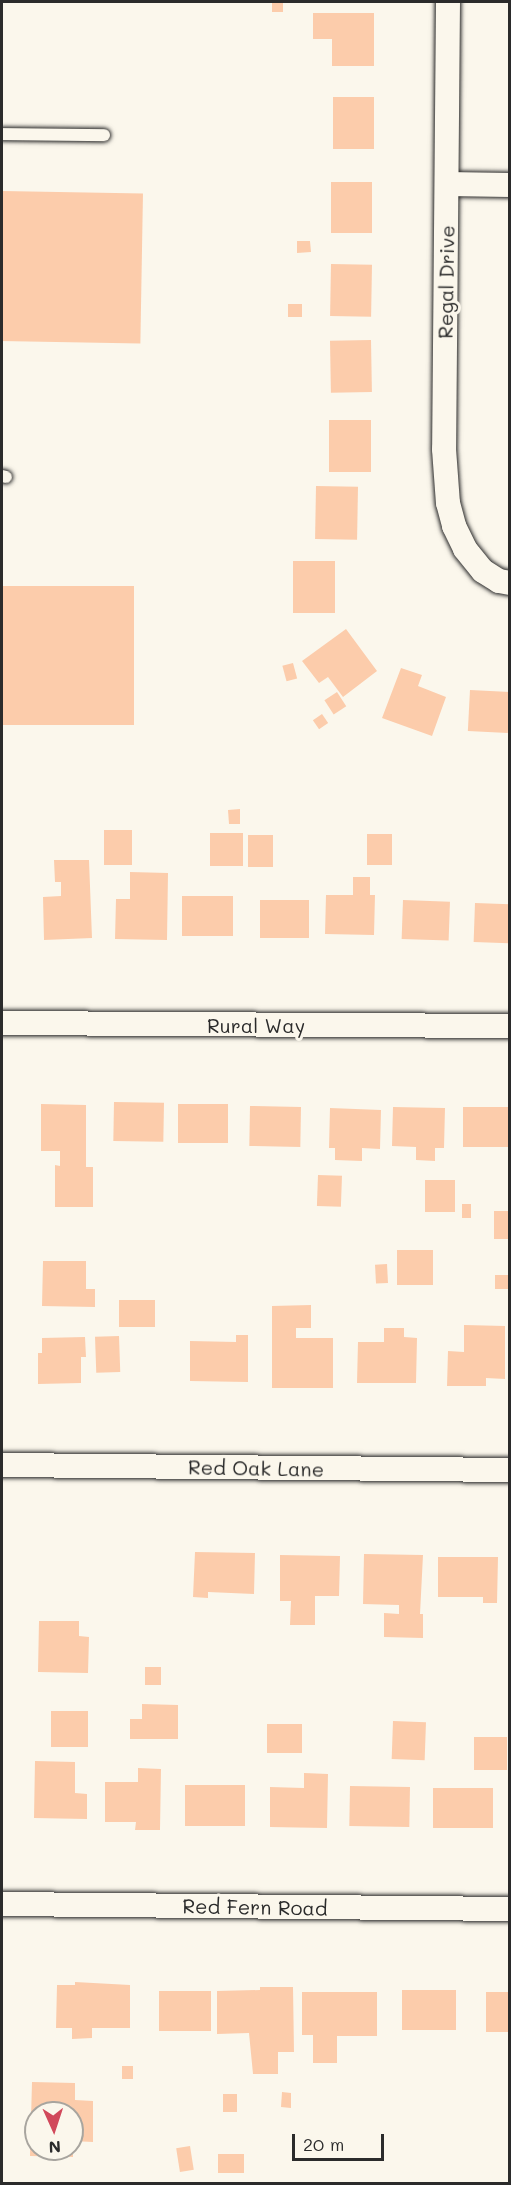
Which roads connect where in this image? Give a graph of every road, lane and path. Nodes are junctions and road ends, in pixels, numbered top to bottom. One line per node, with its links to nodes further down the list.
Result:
1 (448, 2): 4 (street, Regal Drive)
2 (2, 134): 3 (lane)
3 (104, 135)
4 (447, 184): 5 (street); 6 (street, Regal Drive)
5 (510, 185)
6 (510, 582)
7 (2, 1023): 8 (street, Rural Way)
8 (510, 1026)
9 (2, 1465): 10 (street, Red Oak Lane)
10 (510, 1470)
11 (2, 1904): 12 (street, Red Fern Road)
12 (510, 1909)

